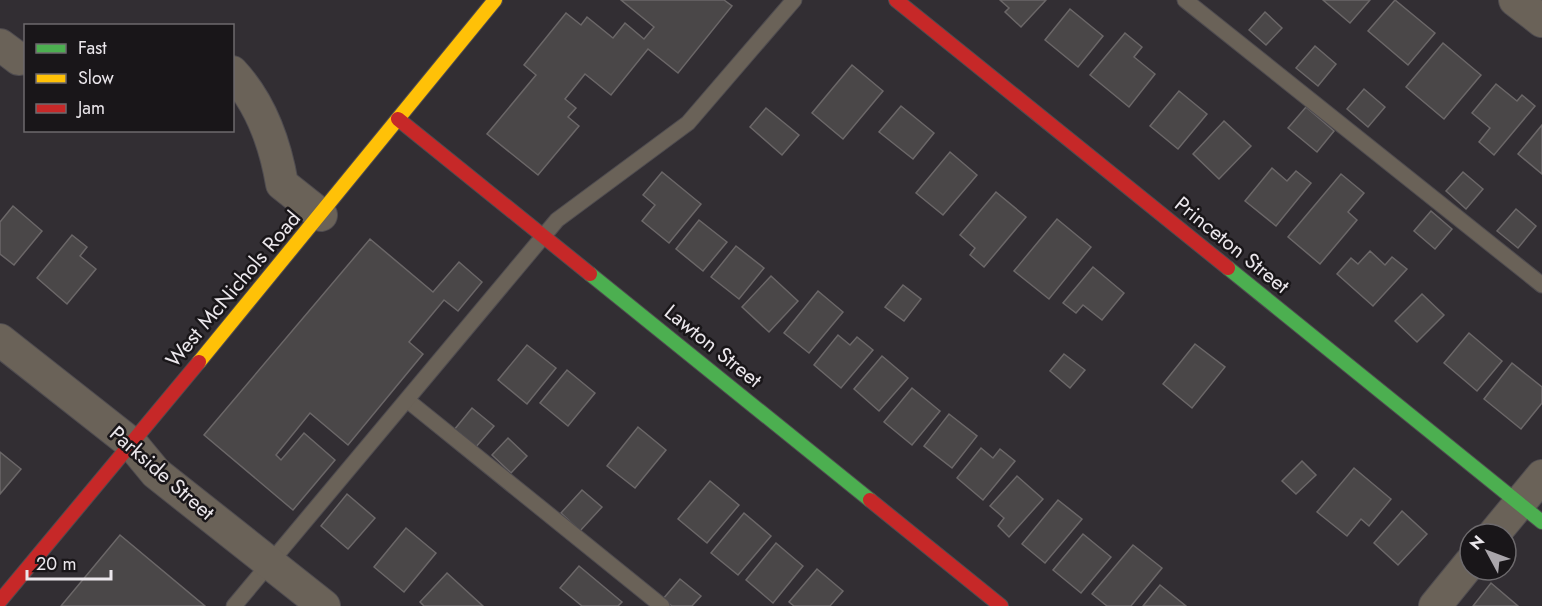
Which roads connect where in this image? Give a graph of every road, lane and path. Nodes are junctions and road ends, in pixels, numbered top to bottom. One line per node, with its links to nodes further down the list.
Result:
1 (495, 0): 10 (street, West McNichols Road)
2 (794, 0): 12 (lane)
3 (896, 0): 18 (street, Princeton Street)
4 (1185, 0): 13 (lane)
5 (1515, 0): 6 (street)
6 (1542, 21)
7 (0, 45): 8 (street)
8 (24, 58)
9 (234, 75): 11 (street)
10 (398, 119): 11 (street, West McNichols Road); 12 (street, Lawton Street)
11 (321, 215): 16 (street, West McNichols Road)
12 (544, 236): 15 (lane); 26 (street, Lawton Street)
13 (1542, 285)
14 (0, 340): 16 (street, Parkside Street)
15 (407, 400): 20 (lane); 25 (lane)
16 (132, 444): 20 (street, Parkside Street); 22 (street, West McNichols Road)
17 (1542, 476): 18 (street)
18 (1530, 513): 19 (street)
19 (1515, 522)
20 (270, 562): 23 (lane); 24 (street, Parkside Street)
21 (1458, 578): 27 (street)
22 (0, 601)
23 (234, 606)
24 (324, 606)
25 (662, 606)
26 (1001, 606)
27 (1435, 606)

